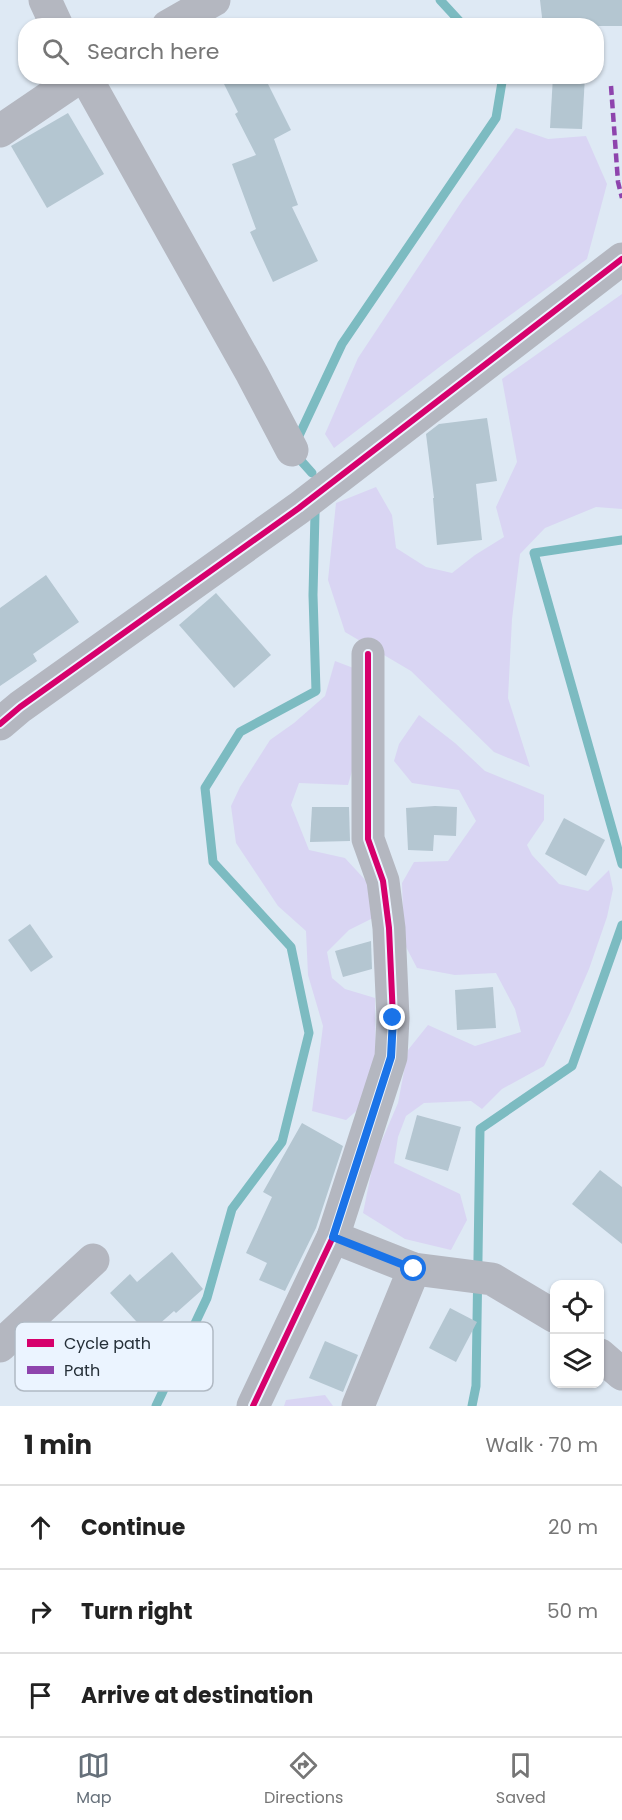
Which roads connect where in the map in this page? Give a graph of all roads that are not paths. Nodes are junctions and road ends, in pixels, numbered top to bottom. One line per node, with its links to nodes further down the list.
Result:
1 (45, 0): 3 (street)
2 (214, 0): 4 (street)
3 (53, 18)
4 (182, 18)
5 (71, 84): 7 (street)
6 (88, 84): 9 (street)
7 (0, 130)
8 (622, 259): 11 (street)
9 (292, 450)
10 (368, 654): 12 (street)
11 (0, 724)
12 (333, 1237): 14 (street); 21 (street)
13 (93, 1260): 16 (street)
14 (414, 1269): 15 (street); 22 (street)
15 (550, 1313)
16 (26, 1322)
17 (15, 1332): 18 (street)
18 (0, 1346)
19 (604, 1358): 20 (street)
20 (622, 1374)
21 (253, 1406)
22 (358, 1406)

